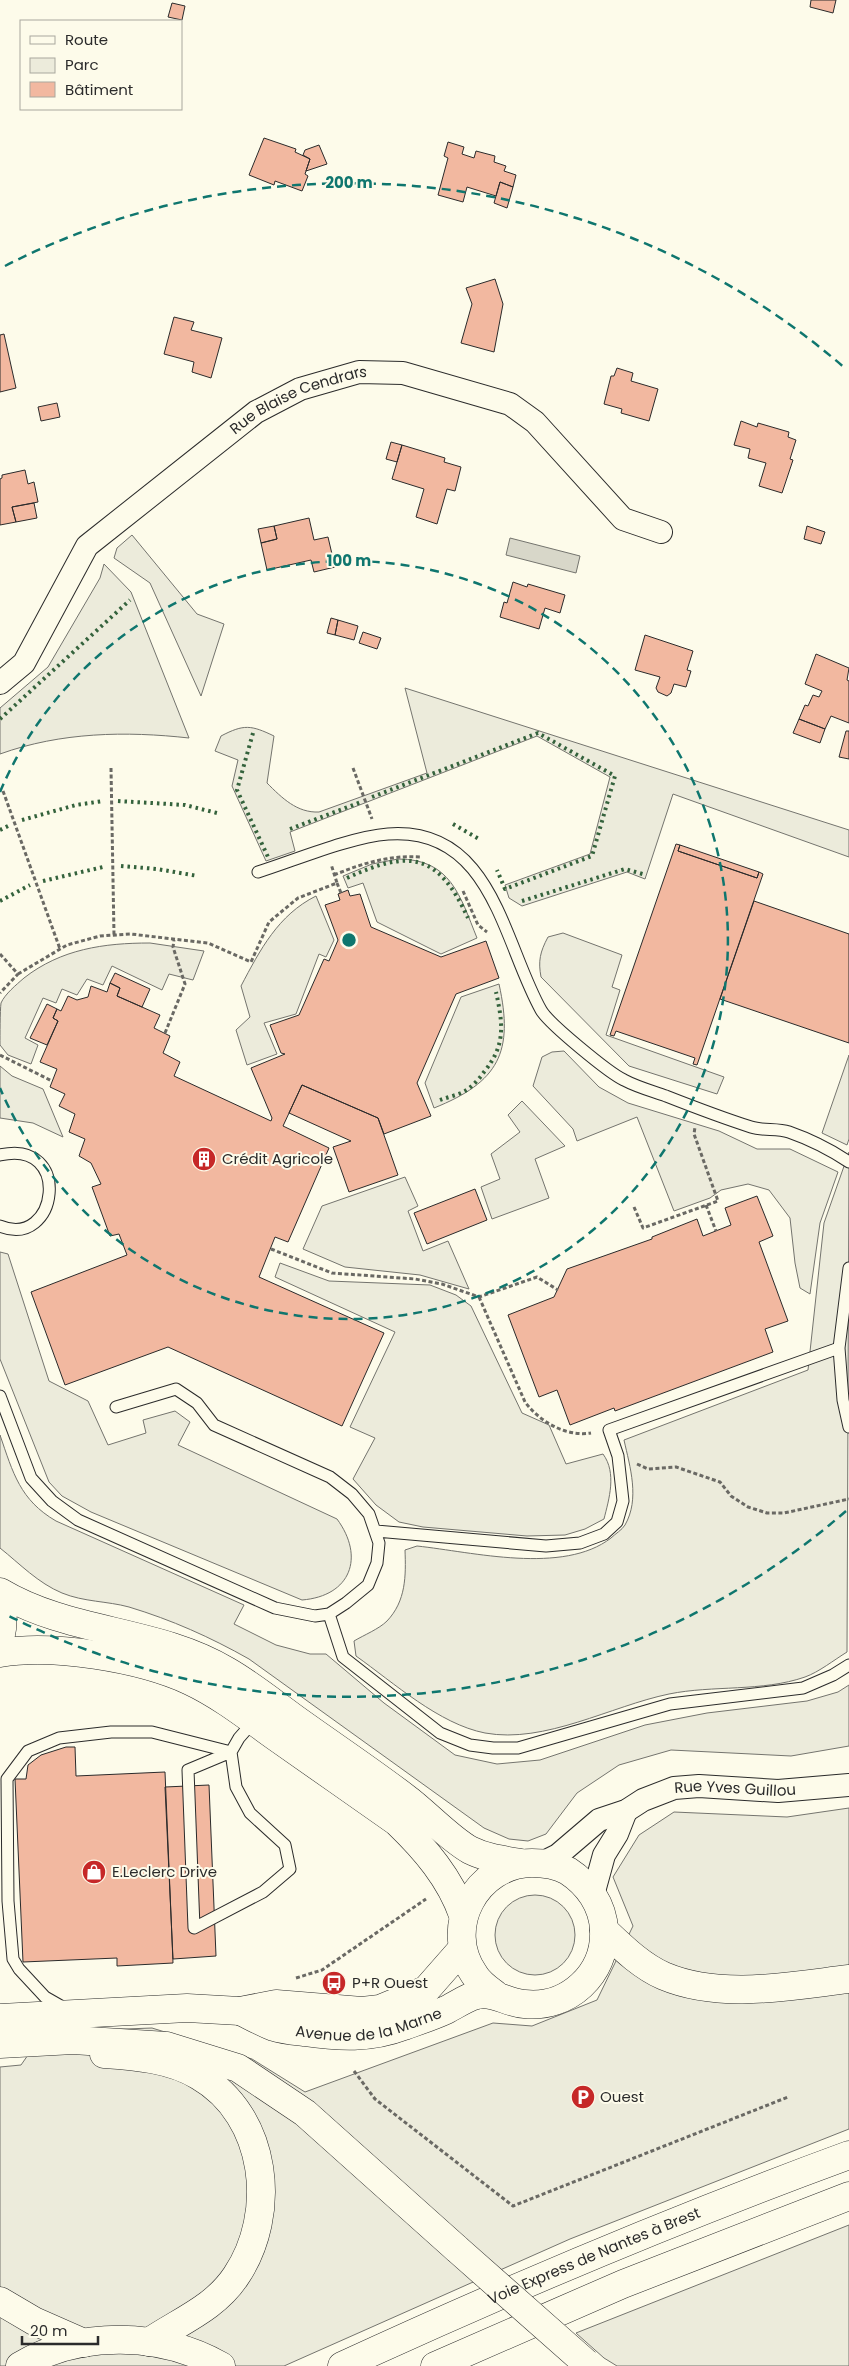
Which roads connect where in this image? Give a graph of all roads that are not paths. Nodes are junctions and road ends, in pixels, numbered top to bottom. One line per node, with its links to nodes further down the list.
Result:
1 (662, 532): 2 (street, Rue Blaise Cendrars)
2 (0, 682)
3 (258, 872): 5 (lane)
4 (0, 1156): 6 (lane)
5 (849, 1162)
6 (0, 1226)
7 (849, 1268): 8 (lane)
8 (839, 1348): 11 (lane); 12 (lane)
9 (0, 1396): 14 (lane)
10 (116, 1407): 12 (lane)
11 (849, 1427)
12 (376, 1532): 14 (lane)
13 (0, 1593): 15 (main road); 22 (main road)
14 (329, 1614): 17 (lane)
15 (0, 1640)
16 (0, 1653): 18 (main road)
17 (849, 1665)
18 (254, 1721): 19 (lane); 24 (main road)
19 (231, 1752): 19 (lane); 30 (lane)
20 (849, 1785): 21 (street, Rue Yves Guillou)
21 (626, 1811): 22 (street, Rue Yves Guillou); 23 (street)
22 (531, 1863): 23 (main road); 24 (main road)
23 (593, 1896): 25 (main road)
24 (463, 1915): 26 (main road)
25 (604, 1930): 27 (main road); 28 (main road)
26 (462, 1949): 28 (main road); 29 (main road, Avenue de la Marne)
27 (849, 1979)
28 (496, 1995): 29 (main road, Avenue de la Marne)
29 (240, 2011): 30 (main road, Avenue de la Marne)
30 (74, 2013): 31 (main road, Avenue de la Marne)
31 (8, 2019)
32 (0, 2044): 40 (main road, bridge)
33 (0, 2054): 37 (main road)
34 (849, 2155): 42 (main road, Voie Express de Nantes à Brest)
35 (849, 2196): 43 (main road)
36 (0, 2301): 38 (main road)
37 (149, 2342): 38 (main road); 39 (main road)
38 (84, 2343): 41 (main road)
39 (217, 2364)
40 (588, 2364)
41 (20, 2366)
42 (342, 2366)
43 (435, 2366)

